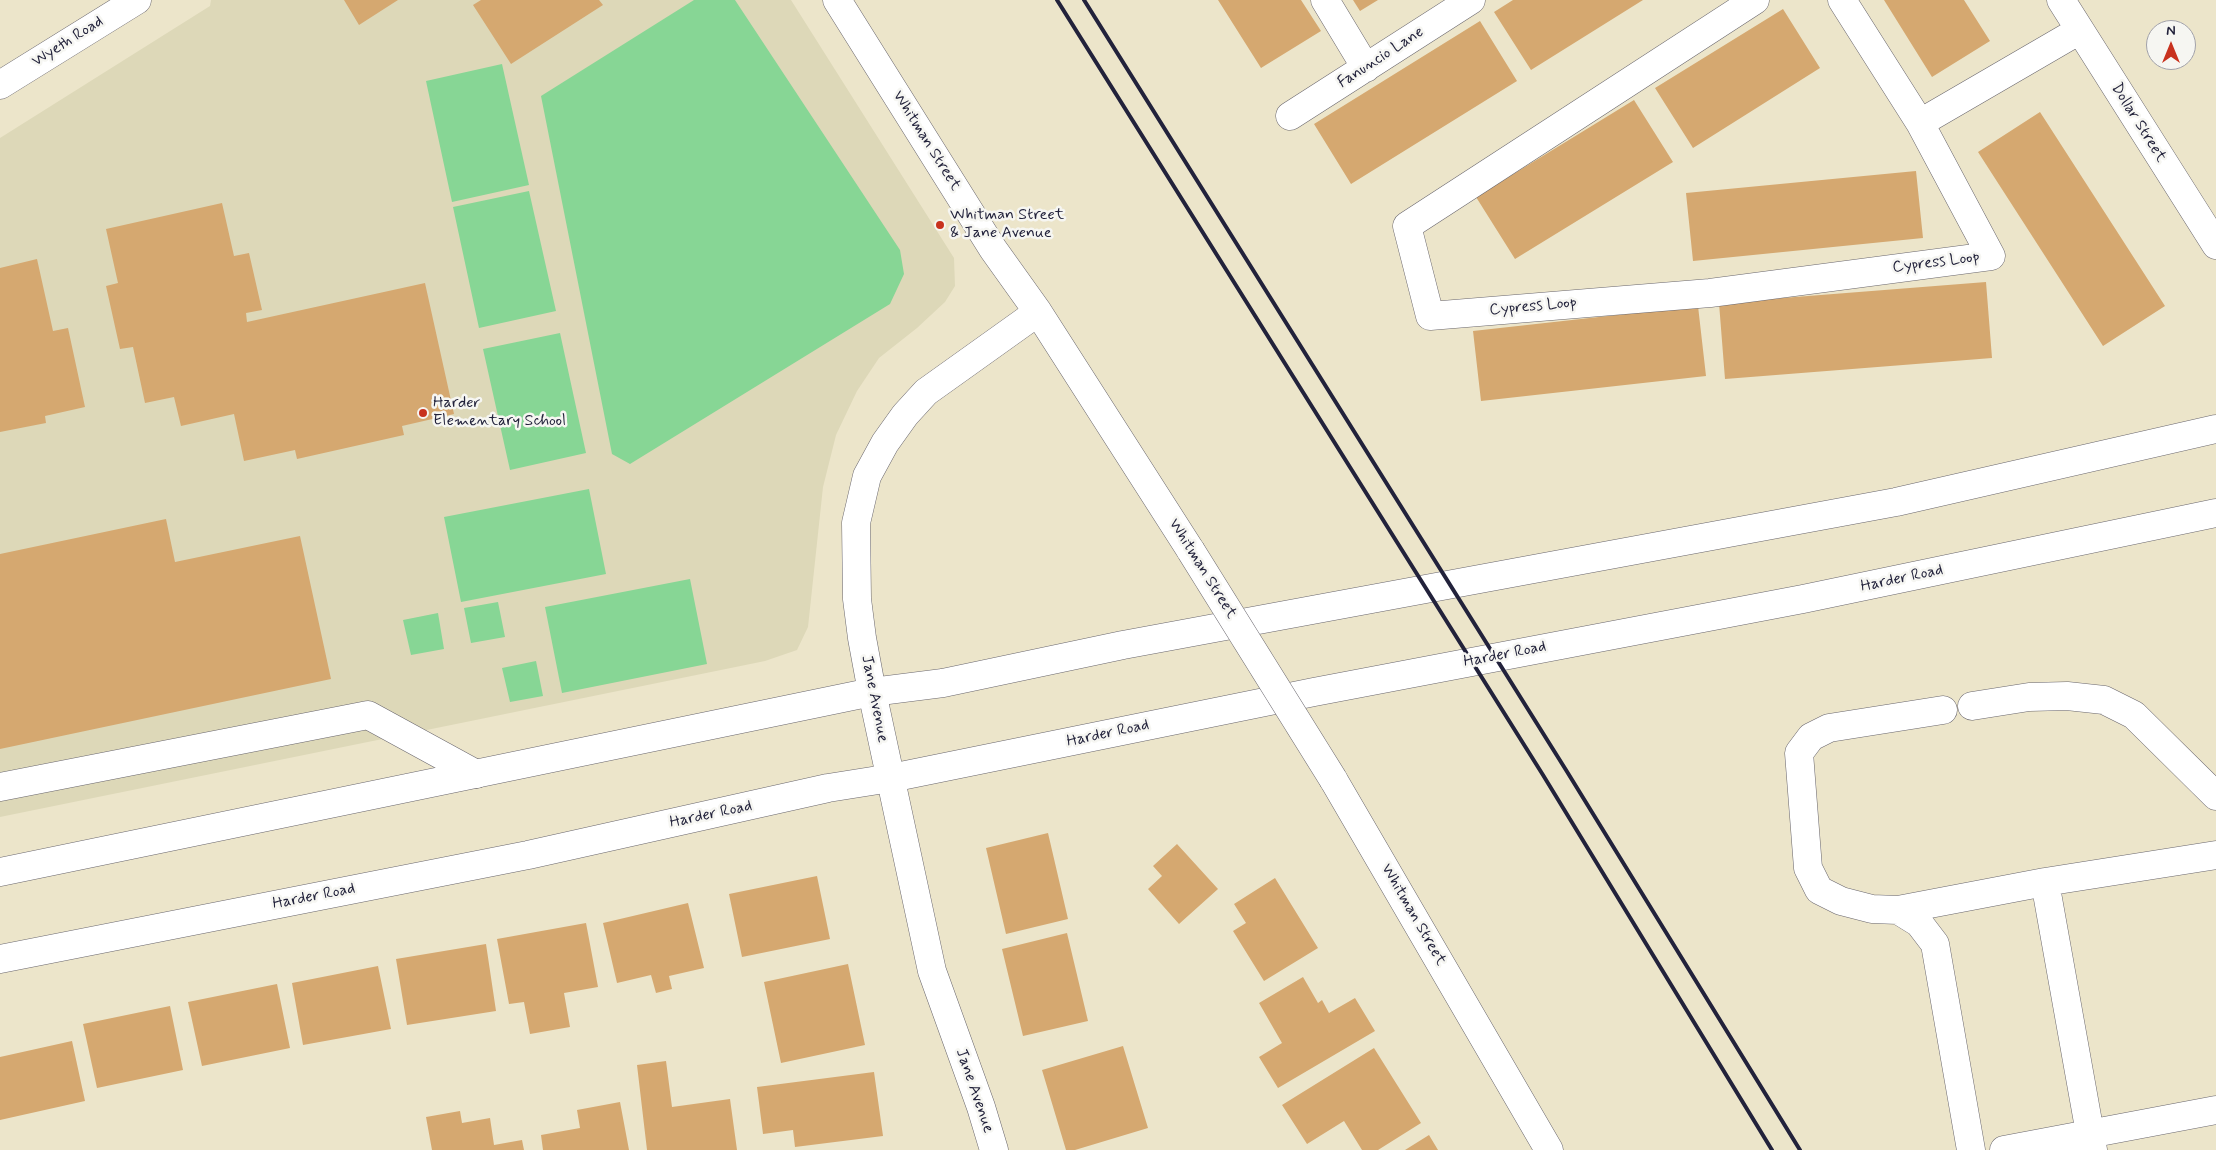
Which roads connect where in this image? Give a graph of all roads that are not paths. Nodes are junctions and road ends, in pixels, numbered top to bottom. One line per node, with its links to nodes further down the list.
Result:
1 (137, 0): 10 (street, Wyeth Road)
2 (837, 0): 14 (street, Whitman Street)
3 (1325, 0): 9 (street)
4 (1471, 0): 9 (street, Fanuncio Lane)
5 (1755, 0): 12 (street, Cypress Loop)
6 (1842, 0): 12 (street, Cypress Loop)
7 (2061, 0): 8 (street, Dollar Street)
8 (2080, 30): 12 (street); 13 (street, Dollar Street)
9 (1366, 68): 11 (street, Fanuncio Lane)
10 (0, 85)
11 (1290, 116)
12 (1920, 123)
13 (2216, 245)
14 (1038, 312): 17 (street, Jane Avenue); 32 (street, Whitman Street, bridge)
15 (2216, 429): 17 (street)
16 (2216, 513): 21 (street, Harder Road)
17 (872, 692): 20 (street); 21 (street, Jane Avenue)
18 (1972, 706): 23 (street)
19 (1943, 710): 27 (street)
20 (476, 774): 22 (street); 25 (street)
21 (891, 778): 28 (street, Harder Road); 31 (street, Jane Avenue)
22 (0, 787)
23 (2216, 796)
24 (2216, 855): 26 (street)
25 (0, 872)
26 (2045, 882): 27 (street); 30 (street)
27 (1898, 910): 33 (street)
28 (0, 958)
29 (2216, 1110): 30 (street)
30 (2092, 1142): 34 (street)
31 (994, 1150)
32 (1549, 1150)
33 (1971, 1150)
34 (2004, 1150)

